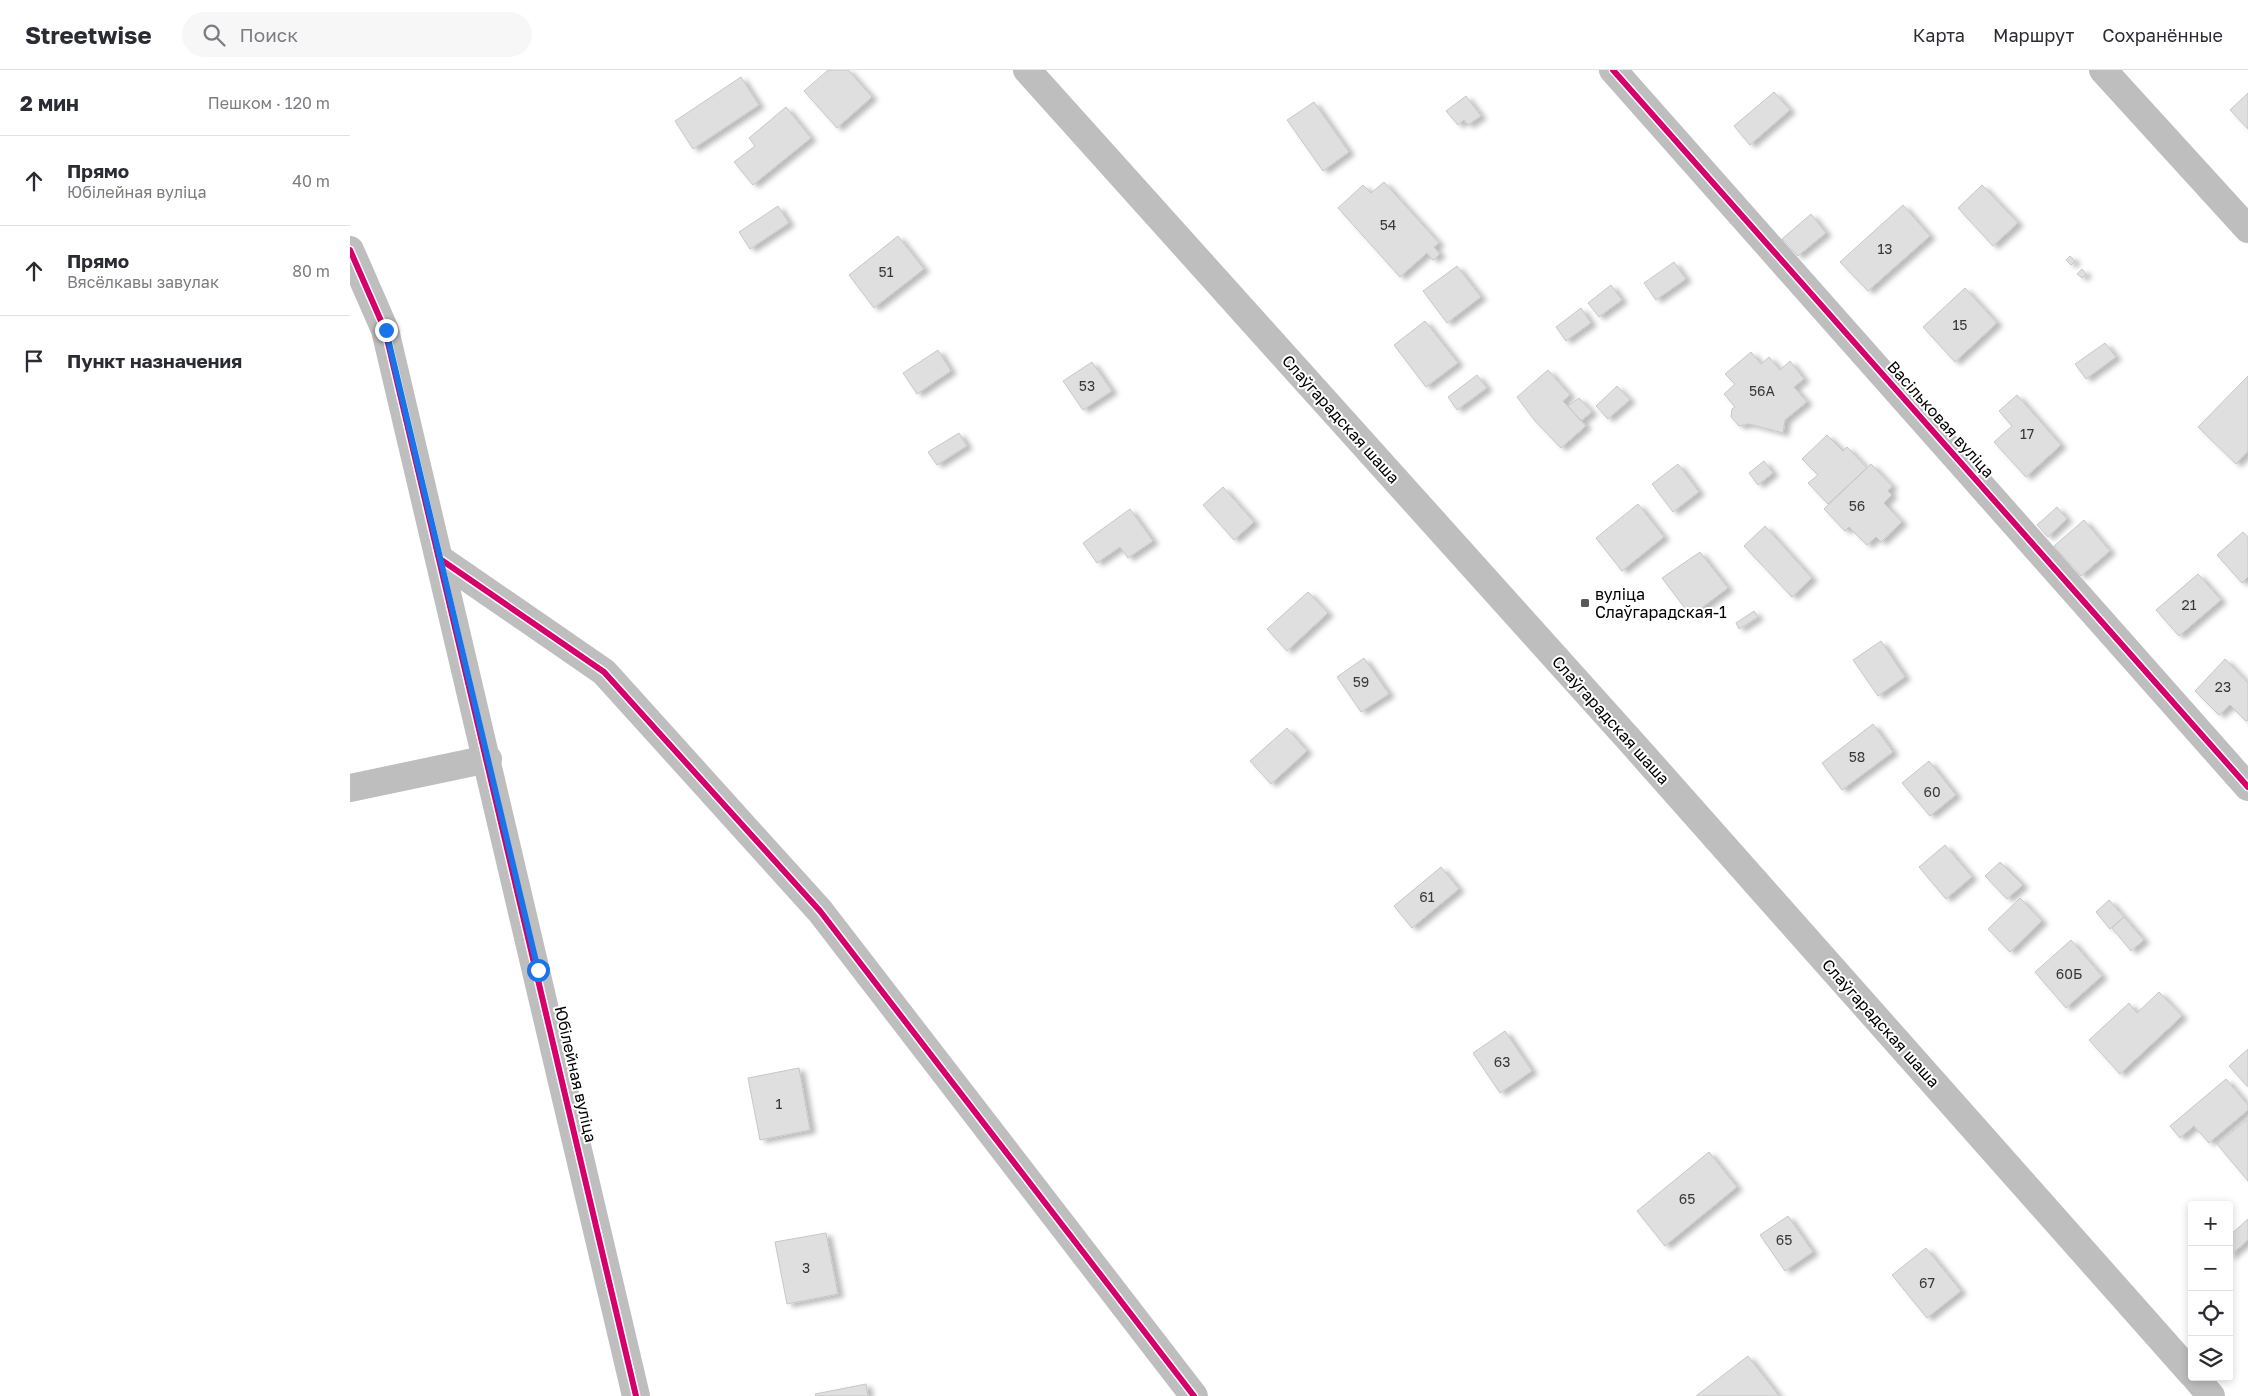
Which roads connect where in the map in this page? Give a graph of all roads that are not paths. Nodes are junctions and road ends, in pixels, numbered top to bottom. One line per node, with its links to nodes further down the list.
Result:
1 (1027, 70): 10 (street, Слаўгарадская шаша)
2 (1613, 70): 8 (street, Васільковая вуліца)
3 (2103, 70): 4 (street)
4 (2248, 229)
5 (350, 250): 6 (street, Юбілейная вуліца)
6 (440, 559): 7 (street, Юбілейная вуліца); 13 (street)
7 (488, 759): 9 (street); 12 (street, Юбілейная вуліца)
8 (2248, 787)
9 (350, 788)
10 (2188, 1369)
11 (2199, 1381): 14 (street)
12 (636, 1396)
13 (1194, 1396)
14 (2212, 1396)

